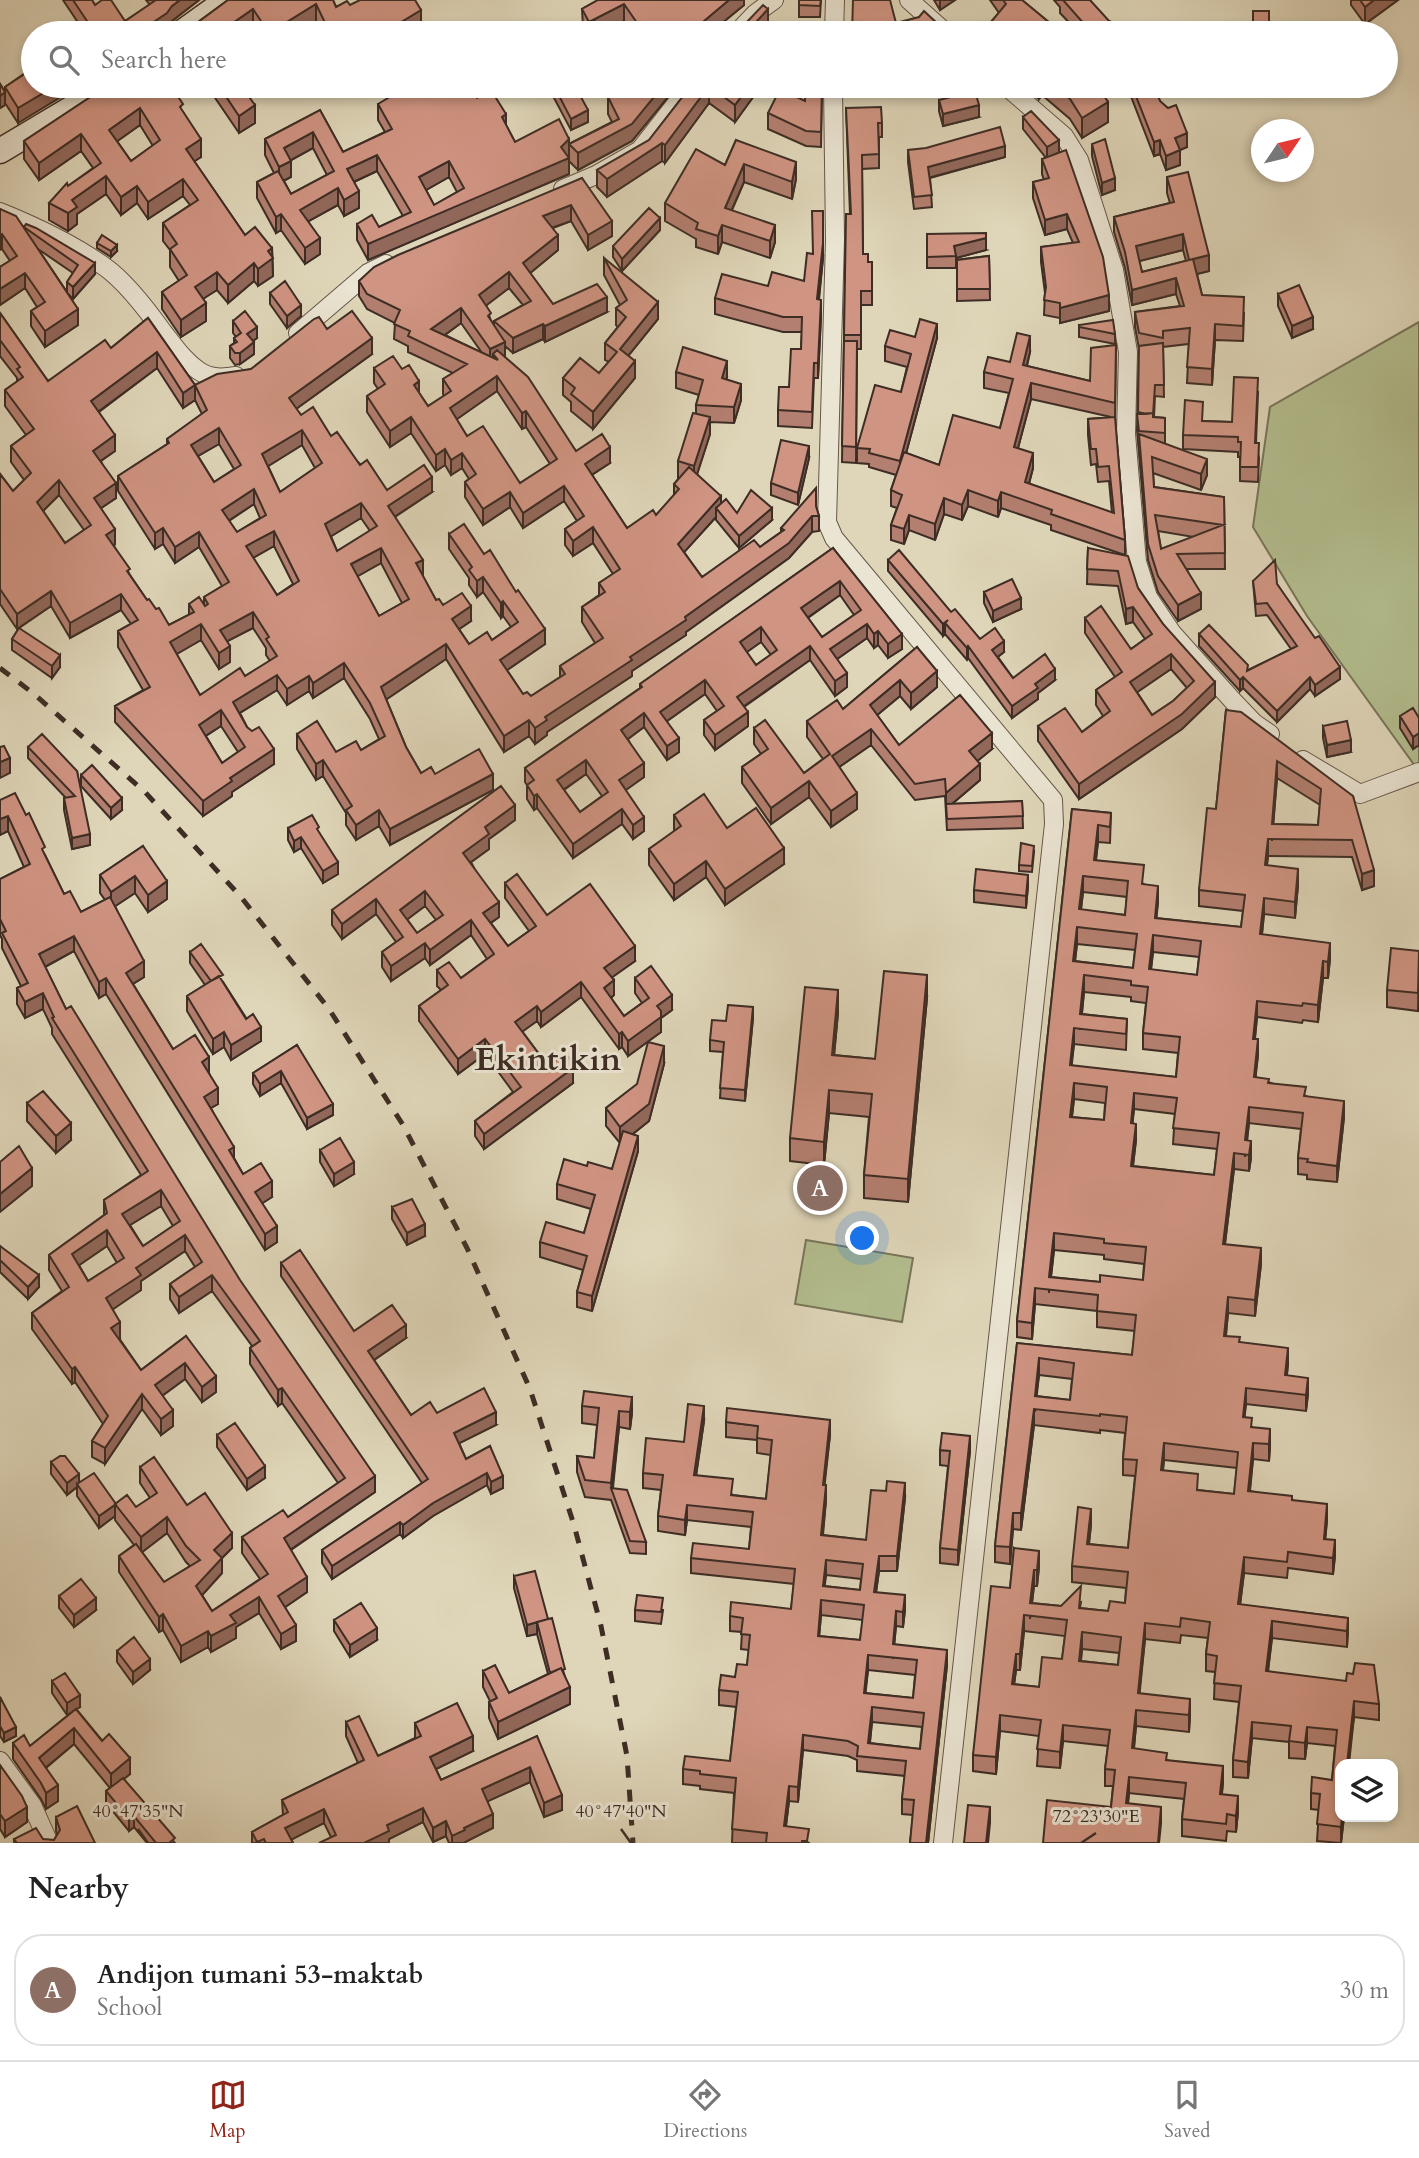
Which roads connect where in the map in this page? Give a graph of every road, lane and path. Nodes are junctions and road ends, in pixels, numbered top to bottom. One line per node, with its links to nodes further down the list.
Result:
1 (227, 0): 5 (street)
2 (774, 0): 6 (street)
3 (835, 0): 7 (street)
4 (909, 0): 8 (street)
5 (198, 21)
6 (748, 21)
7 (834, 21)
8 (933, 21)
9 (89, 98): 13 (street)
10 (681, 98): 14 (street)
11 (833, 98): 22 (street)
12 (1020, 98): 19 (street)
13 (0, 151)
14 (545, 197)
15 (0, 212): 18 (street)
16 (405, 255): 17 (street)
17 (285, 344)
18 (255, 367)
19 (1419, 772)
20 (0, 1761): 21 (street)
21 (50, 1843)
22 (943, 1843)

